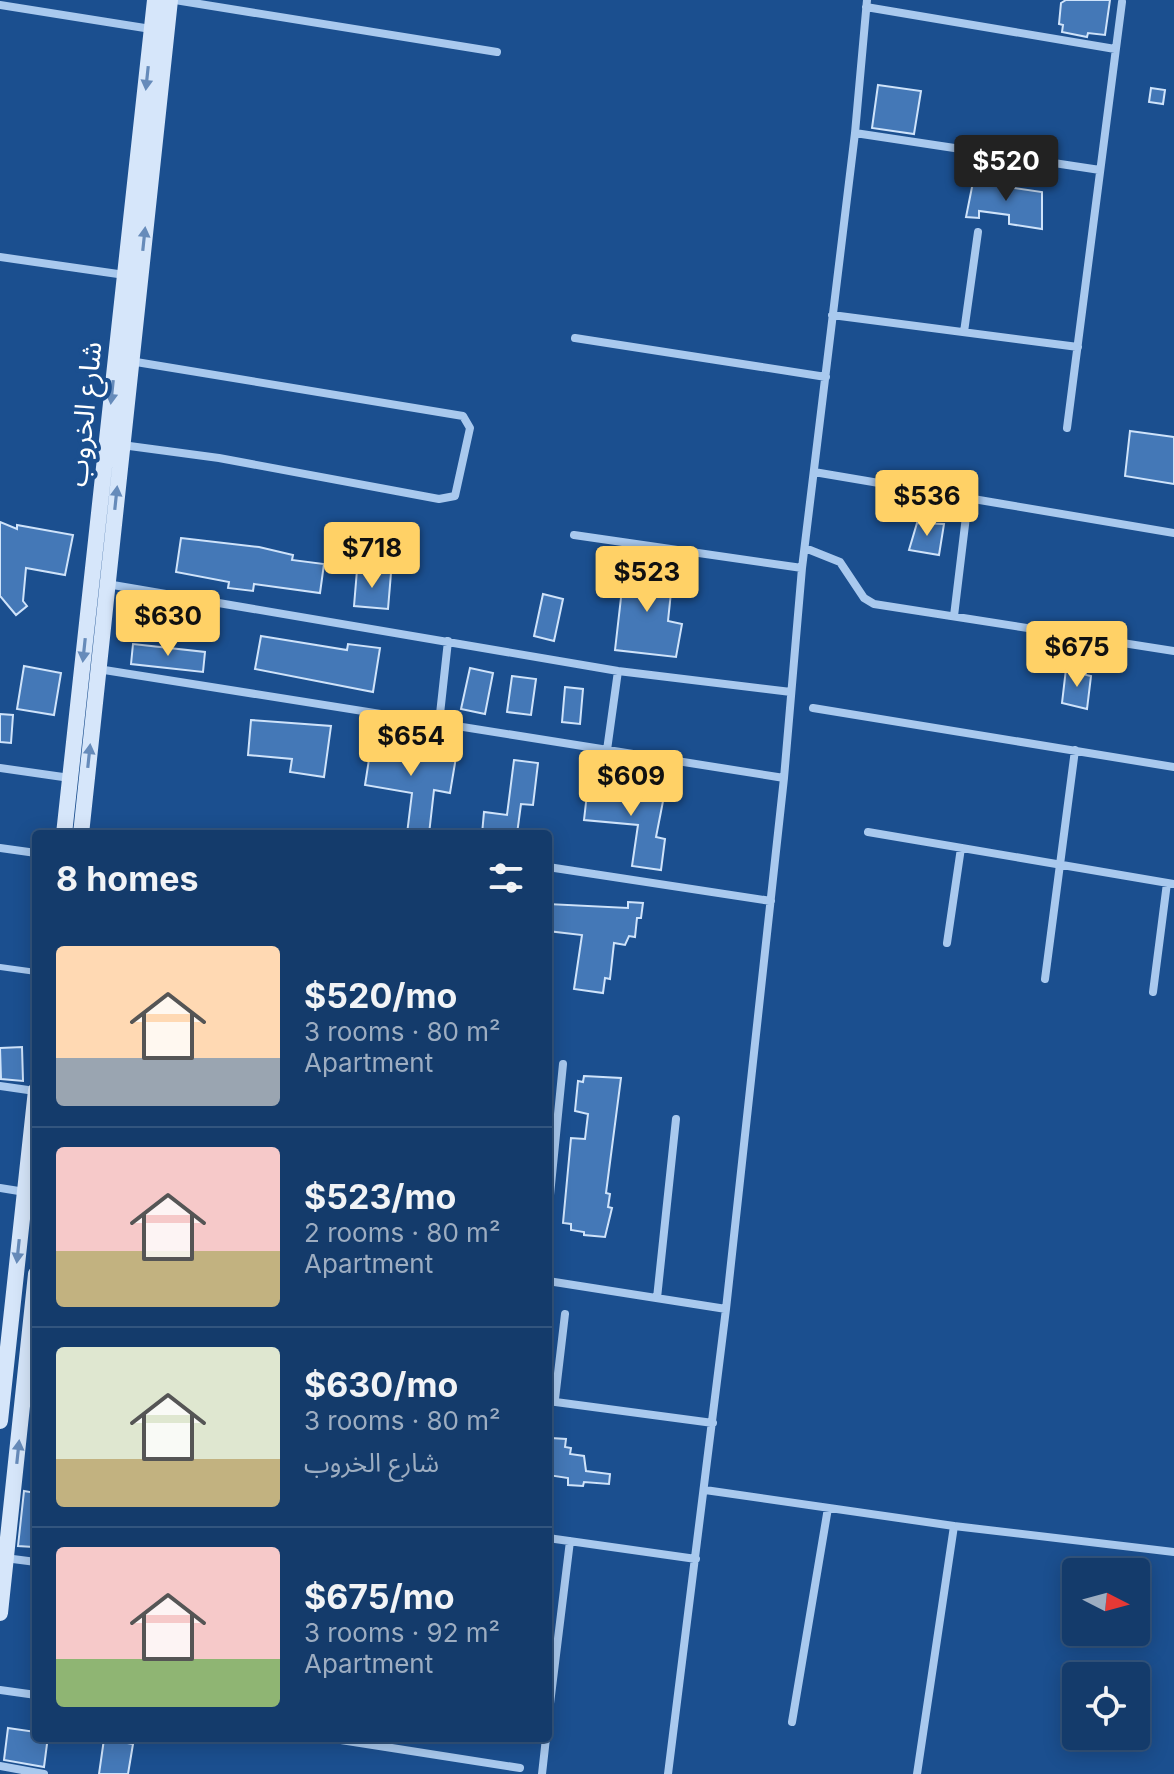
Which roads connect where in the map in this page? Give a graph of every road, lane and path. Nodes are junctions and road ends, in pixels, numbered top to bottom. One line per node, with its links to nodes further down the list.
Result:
1 (155, 0): 6 (main road, شارع الخروب)
2 (172, 0): 8 (street); 18 (main road, شارع الخروب, one-way to 2)
3 (1122, 2): 7 (street)
4 (867, 4): 7 (street); 9 (street)
5 (0, 5): 6 (street)
6 (152, 29): 13 (main road, شارع الخروب, one-way to 13)
7 (1115, 49): 10 (street)
8 (497, 52)
9 (855, 133): 10 (street); 14 (street)
10 (1100, 170): 17 (street)
11 (978, 232): 15 (street)
12 (0, 257): 13 (street)
13 (125, 275): 18 (main road, شارع الخروب)
14 (832, 315): 15 (street); 19 (street)
15 (964, 332): 17 (street)
16 (575, 338): 19 (street)
17 (1078, 347): 20 (street)
18 (124, 359): 21 (main road, شارع الخروب); 21 (street); 41 (main road, شارع الخروب, one-way to 41)
19 (826, 377): 22 (street)
20 (1067, 428)
21 (122, 445): 28 (main road, شارع الخروب, one-way to 21)
22 (814, 472): 23 (street); 26 (street)
23 (968, 500): 24 (street); 29 (street)
24 (1174, 533)
25 (574, 535): 27 (street)
26 (805, 548): 27 (street); 29 (street)
27 (802, 568): 34 (street)
28 (107, 584): 30 (street); 32 (main road, شارع الخروب)
29 (954, 616): 31 (street)
30 (448, 641): 33 (street); 36 (street)
31 (1174, 651)
32 (98, 669): 36 (street); 44 (main road, شارع الخروب, one-way to 32)
33 (618, 671): 34 (street); 37 (street)
34 (791, 692): 42 (street)
35 (813, 708): 38 (street)
36 (439, 723): 37 (street)
37 (607, 750): 42 (street)
38 (1075, 750): 39 (street); 49 (street)
39 (1174, 767)
40 (0, 768): 41 (street)
41 (70, 778): 43 (main road, شارع الخروب)
42 (784, 778): 52 (street)
43 (64, 830)
44 (81, 830)
45 (868, 832): 47 (street)
46 (0, 848): 48 (street)
47 (961, 848): 49 (street); 53 (street)
48 (32, 852)
49 (1060, 865): 51 (street); 56 (street)
50 (552, 868): 52 (street)
51 (1170, 883): 57 (street)
52 (771, 901): 68 (street)
53 (947, 943)
54 (0, 967): 55 (lane)
55 (32, 971)
56 (1045, 979)
57 (1153, 992)
58 (563, 1064): 63 (street)
59 (0, 1086): 60 (street)
60 (32, 1090)
61 (676, 1119): 67 (street)
62 (32, 1128): 65 (main road)
63 (552, 1175)
64 (0, 1188): 65 (street)
65 (25, 1192): 71 (main road, one-way to 71)
66 (552, 1282): 67 (street)
67 (657, 1298): 68 (street)
68 (726, 1309): 75 (street)
69 (565, 1314): 72 (street)
70 (32, 1329): 82 (main road, one-way to 70)
71 (4, 1337): 74 (main road)
72 (552, 1394)
73 (552, 1400): 75 (street)
74 (0, 1421)
75 (713, 1423): 76 (street)
76 (705, 1490): 77 (street); 83 (street)
77 (828, 1508): 78 (street); 89 (street)
78 (954, 1526): 81 (street); 97 (street)
79 (552, 1539): 80 (street)
80 (570, 1541): 83 (street); 86 (street)
81 (1174, 1552)
82 (3, 1558): 84 (street); 85 (main road)
83 (696, 1559): 96 (street)
84 (32, 1562)
85 (0, 1613)
86 (552, 1648)
87 (0, 1690): 88 (street)
88 (32, 1694)
89 (792, 1722)
90 (354, 1742): 93 (street)
91 (546, 1742): 95 (street)
92 (0, 1766): 94 (street)
93 (520, 1768)
94 (44, 1774)
95 (542, 1774)
96 (668, 1774)
97 (917, 1774)

